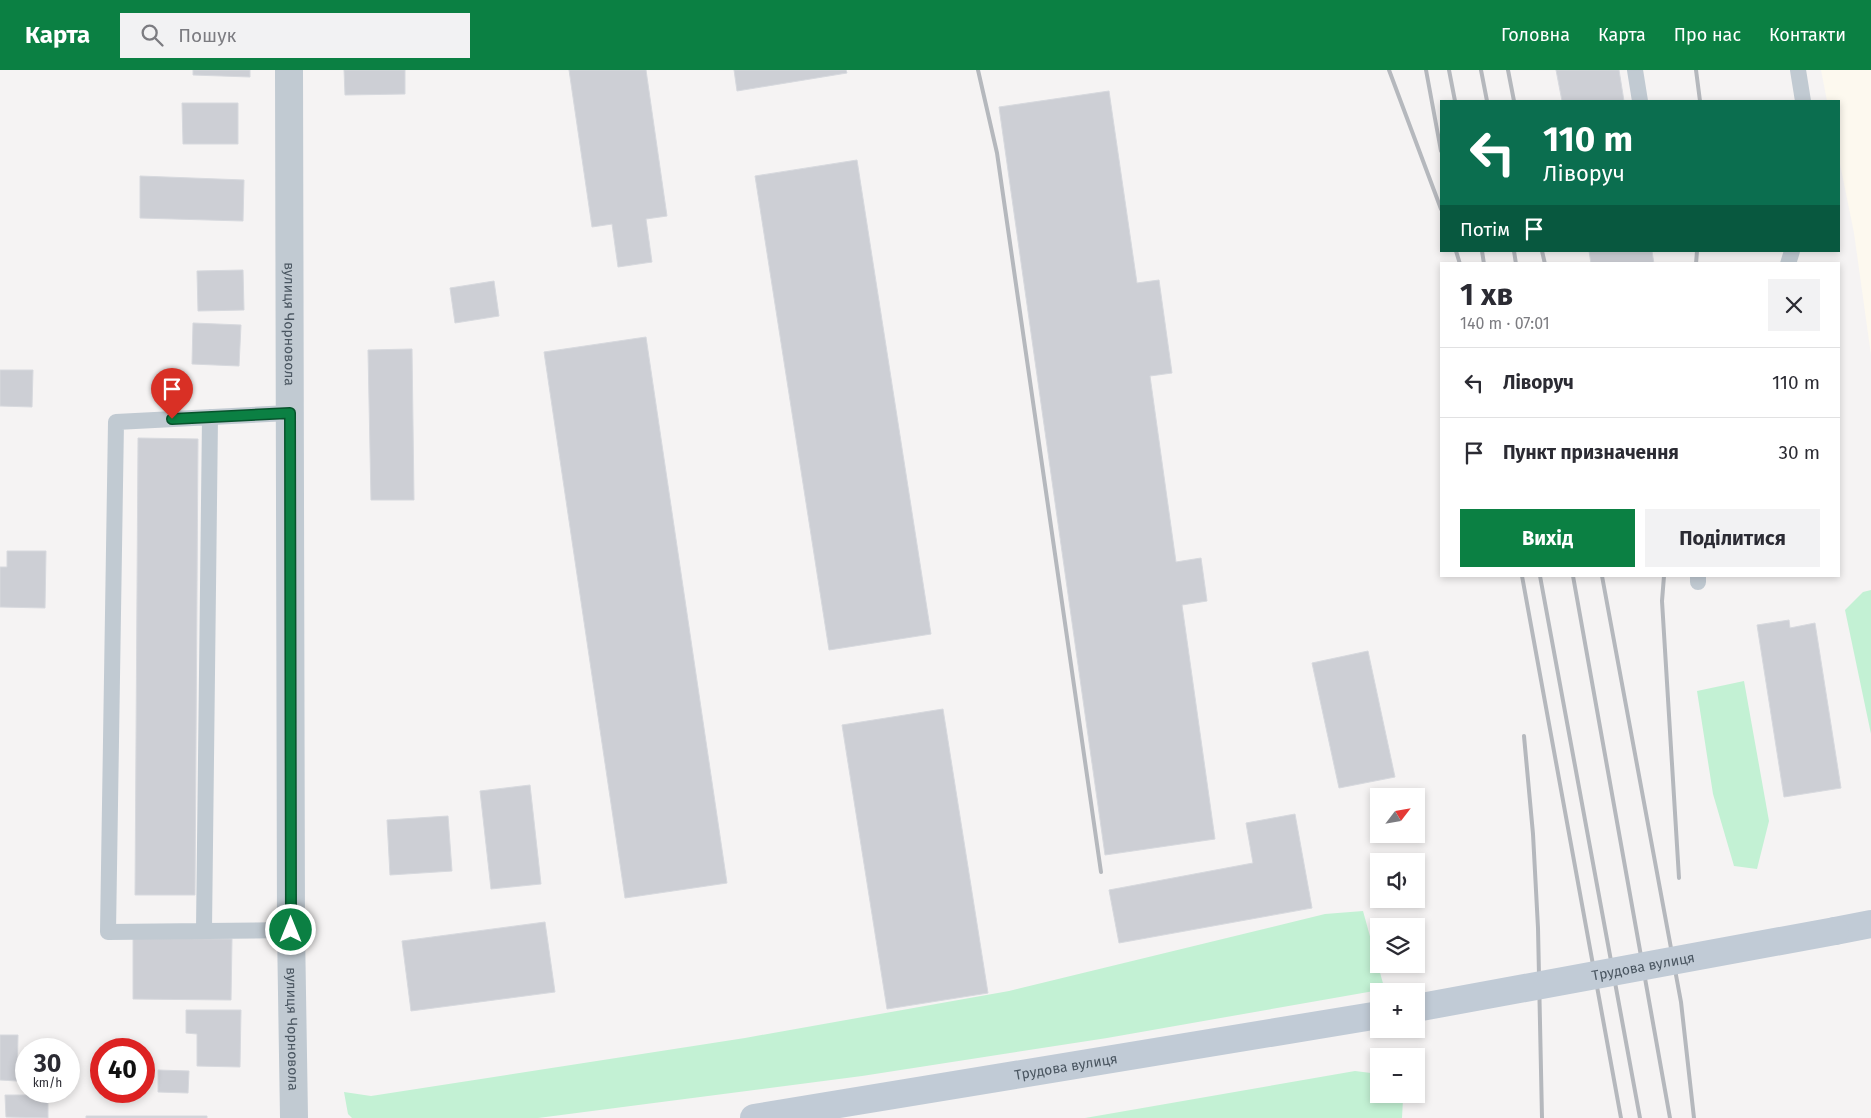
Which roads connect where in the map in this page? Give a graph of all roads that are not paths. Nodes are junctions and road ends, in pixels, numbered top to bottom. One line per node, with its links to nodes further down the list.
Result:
1 (289, 70): 6 (street, вулиця Чорновола)
2 (1635, 70): 4 (lane)
3 (1798, 70): 5 (lane)
4 (1640, 100)
5 (1803, 100)
6 (290, 413): 7 (lane); 10 (street, вулиця Чорновола)
7 (210, 417): 9 (lane); 9 (lane)
8 (1871, 924): 11 (main road, Трудова вулиця, bridge)
9 (204, 930): 10 (lane)
10 (291, 930): 13 (street, вулиця Чорновола)
11 (1425, 1006)
12 (1370, 1016): 14 (main road, Трудова вулиця)
13 (294, 1118)
14 (754, 1118)

